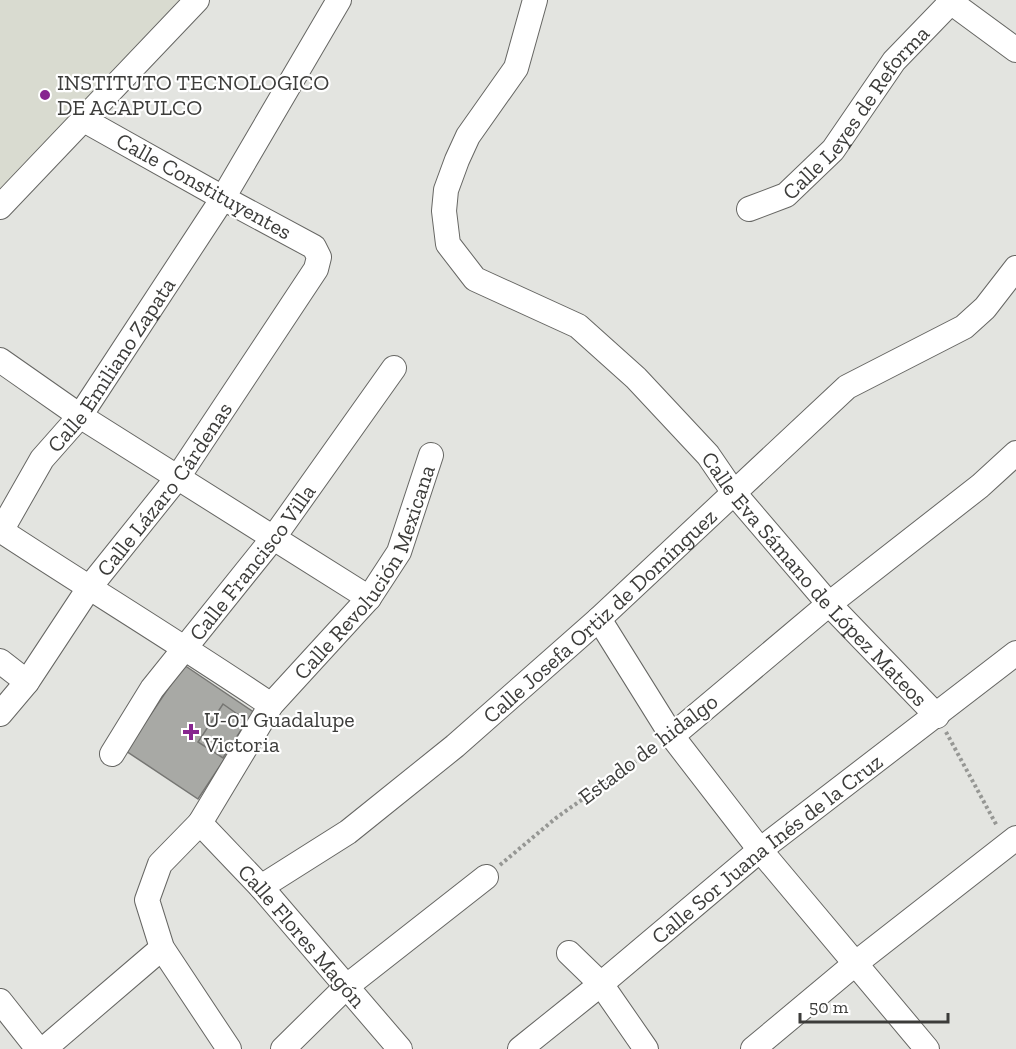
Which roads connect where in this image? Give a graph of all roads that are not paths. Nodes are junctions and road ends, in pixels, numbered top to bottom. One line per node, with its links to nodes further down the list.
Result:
1 (197, 0): 6 (street)
2 (339, 0): 7 (street, Calle Emiliano Zapata)
3 (535, 0): 18 (street, Calle Eva Sámano de López Mateos)
4 (951, 1): 5 (street); 9 (street, Calle Leyes de Reforma)
5 (1016, 50)
6 (84, 120): 7 (street, Calle Constituyentes); 8 (street)
7 (223, 198): 10 (street, Calle Constituyentes); 14 (street, Calle Emiliano Zapata)
8 (0, 207)
9 (749, 209)
10 (319, 257): 17 (street, Calle Lázaro Cárdenas)
11 (1016, 268): 18 (street, Calle Josefa Ortiz de Domínguez)
12 (0, 360): 14 (street)
13 (394, 368): 20 (street, Calle Francisco Villa)
14 (80, 416): 17 (street); 19 (street, Calle Emiliano Zapata)
15 (1016, 453): 23 (street, Estado de hidalgo)
16 (431, 455): 22 (street, Calle Revolución Mexicana)
17 (178, 477): 20 (street); 21 (street, Calle Lázaro Cárdenas)
18 (734, 493): 23 (street, Calle Eva Sámano de López Mateos); 24 (street, Calle Josefa Ortiz de Domínguez)
19 (0, 531): 21 (street)
20 (274, 537): 22 (street); 25 (street, Calle Francisco Villa)
21 (89, 588): 25 (street); 28 (street, Calle Lázaro Cárdenas)
22 (369, 598): 29 (street, Calle Revolución Mexicana)
23 (829, 604): 31 (street, Calle Eva Sámano de López Mateos); 32 (street, Estado de hidalgo)
24 (599, 618): 32 (street); 38 (street, Calle Josefa Ortiz de Domínguez)
25 (187, 648): 29 (street); 33 (street, Calle Francisco Villa)
26 (1016, 653): 31 (street, Calle Sor Juana Inés de la Cruz)
27 (0, 661): 28 (street)
28 (27, 682): 30 (street, Calle Lázaro Cárdenas)
29 (271, 705): 34 (street, Calle Revolución Mexicana)
30 (0, 714)
31 (937, 716): 36 (street, Calle Sor Juana Inés de la Cruz)
32 (672, 736): 36 (street)
33 (112, 754)
34 (200, 822): 38 (street, Calle Flores Magón); 39 (street, Calle Revolución Mexicana)
35 (1013, 848): 41 (street)
36 (760, 850): 41 (street); 42 (street, Calle Sor Juana Inés de la Cruz)
37 (486, 877): 43 (street)
38 (261, 887): 43 (street, Calle Flores Magón)
39 (162, 948): 46 (street); 47 (street, Calle Revolución Mexicana)
40 (569, 953): 42 (street)
41 (856, 963): 52 (street); 53 (street)
42 (601, 984): 50 (street, Calle Sor Juana Inés de la Cruz); 51 (street)
43 (347, 986): 48 (street); 49 (street, Calle Flores Magón)
44 (0, 1001): 45 (street)
45 (38, 1049)
46 (44, 1049)
47 (229, 1049)
48 (283, 1049)
49 (400, 1049)
50 (520, 1049)
51 (646, 1049)
52 (753, 1049)
53 (927, 1049)

